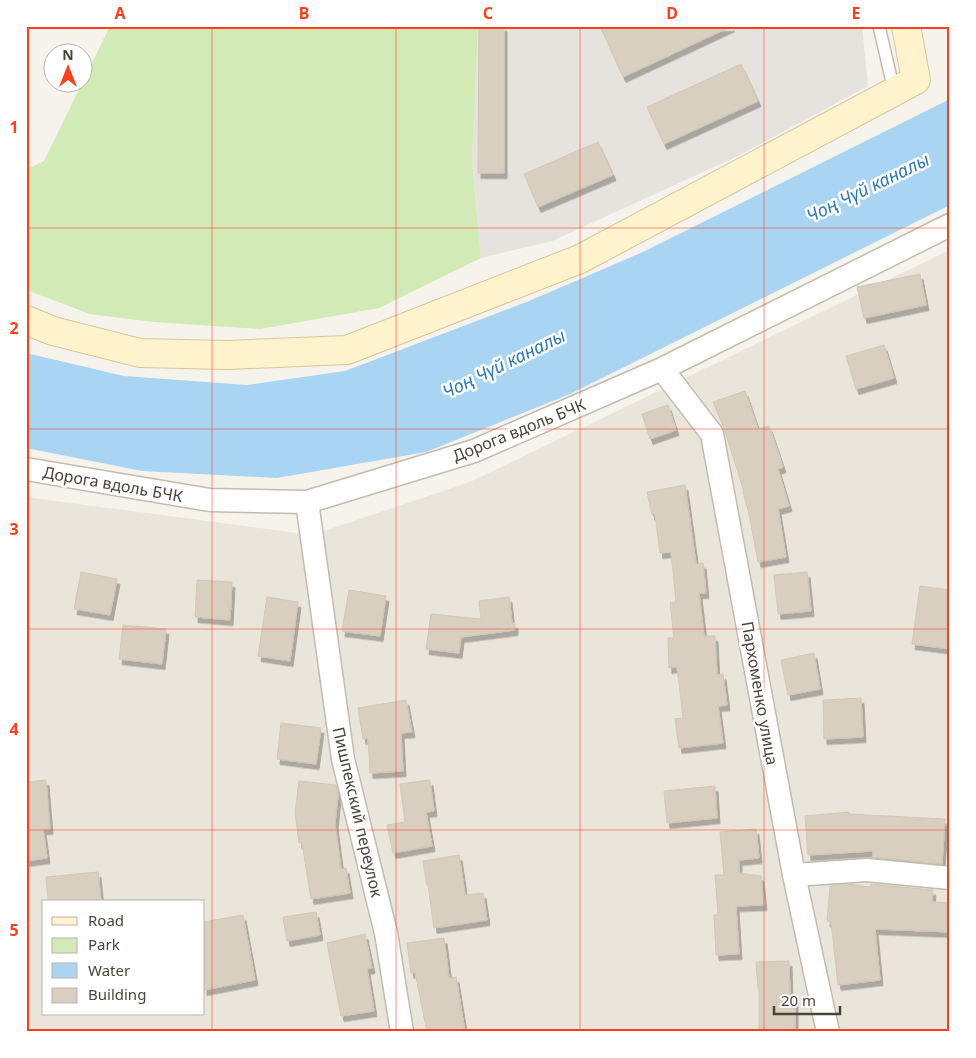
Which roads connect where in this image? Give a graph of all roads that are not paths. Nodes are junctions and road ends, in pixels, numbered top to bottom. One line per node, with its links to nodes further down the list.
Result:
1 (879, 26): 3 (lane)
2 (906, 26): 3 (street)
3 (905, 85): 5 (street)
4 (950, 225): 6 (street, Дорога вдоль БЧК)
5 (26, 320)
6 (662, 369): 8 (street, Дорога вдоль БЧК); 9 (street, Пархоменко улица)
7 (26, 469): 8 (street, Дорога вдоль БЧК)
8 (308, 502): 11 (street, Пишпекский переулок)
9 (794, 875): 10 (street); 12 (street, Пархоменко улица)
10 (950, 878)
11 (402, 1032)
12 (828, 1032)

